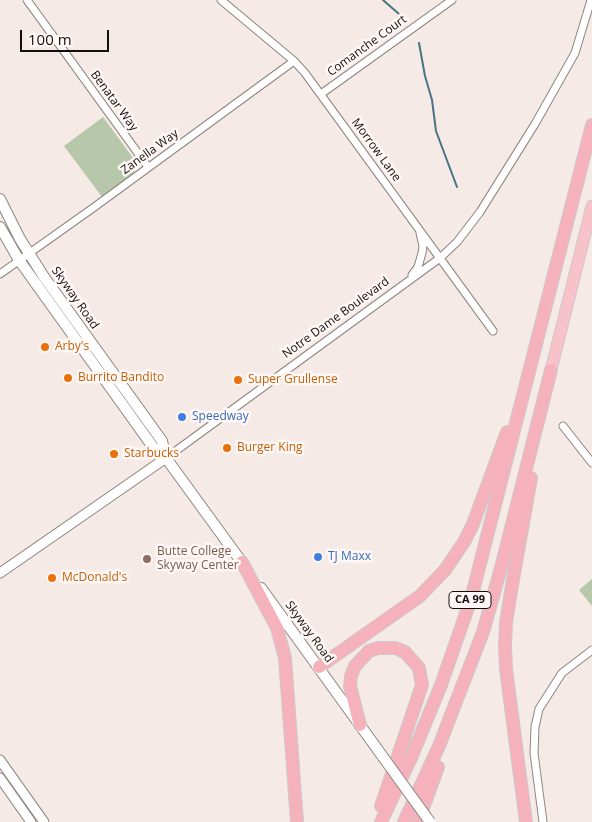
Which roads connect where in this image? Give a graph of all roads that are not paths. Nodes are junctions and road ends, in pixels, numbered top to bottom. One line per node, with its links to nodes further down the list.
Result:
1 (27, 0): 8 (street, Benatar Way)
2 (221, 0): 5 (street, Morrow Lane)
3 (452, 0): 6 (street, Comanche Court)
4 (591, 0): 14 (street, Notre Dame Boulevard)
5 (294, 61): 6 (street, Morrow Lane); 8 (street, Zanella Way)
6 (321, 94): 12 (street, Morrow Lane)
7 (592, 125): 19 (highway, CA 99)
8 (148, 167): 13 (street, Zanella Way)
9 (0, 199): 13 (main road, Skyway Road)
10 (592, 206): 20 (highway, CA 99)
11 (0, 227): 15 (main road, Skyway Road)
12 (418, 228): 14 (street, Morrow Lane); 17 (street)
13 (30, 254): 15 (street, Zanella Way); 23 (main road, Skyway Road)
14 (440, 258): 17 (street, Notre Dame Boulevard); 18 (street, Morrow Lane)
15 (19, 260): 16 (street, Zanella Way); 23 (main road, Skyway Road)
16 (0, 274)
17 (407, 282): 23 (street, Notre Dame Boulevard)
18 (494, 331)
19 (530, 368): 28 (highway); 37 (highway, CA 99)
20 (551, 370): 21 (highway, CA 99)
21 (545, 395): 29 (highway, CA 99); 41 (highway)
22 (563, 426): 24 (street)
23 (166, 458): 25 (main road, Skyway Road); 26 (street, Notre Dame Boulevard)
24 (592, 463)
25 (242, 562): 28 (main road, Skyway Road); 35 (highway)
26 (0, 573)
27 (592, 650): 42 (street)
28 (319, 667): 30 (main road, Skyway Road)
29 (460, 695): 38 (highway, CA 99); 39 (highway)
30 (360, 725): 36 (highway); 40 (main road, Skyway Road, bridge)
31 (1, 764): 34 (street)
32 (0, 778): 33 (street)
33 (31, 822)
34 (44, 822)
35 (296, 822)
36 (375, 822)
37 (381, 822)
38 (404, 822)
39 (418, 822)
40 (430, 822)
41 (526, 822)
42 (542, 822)

